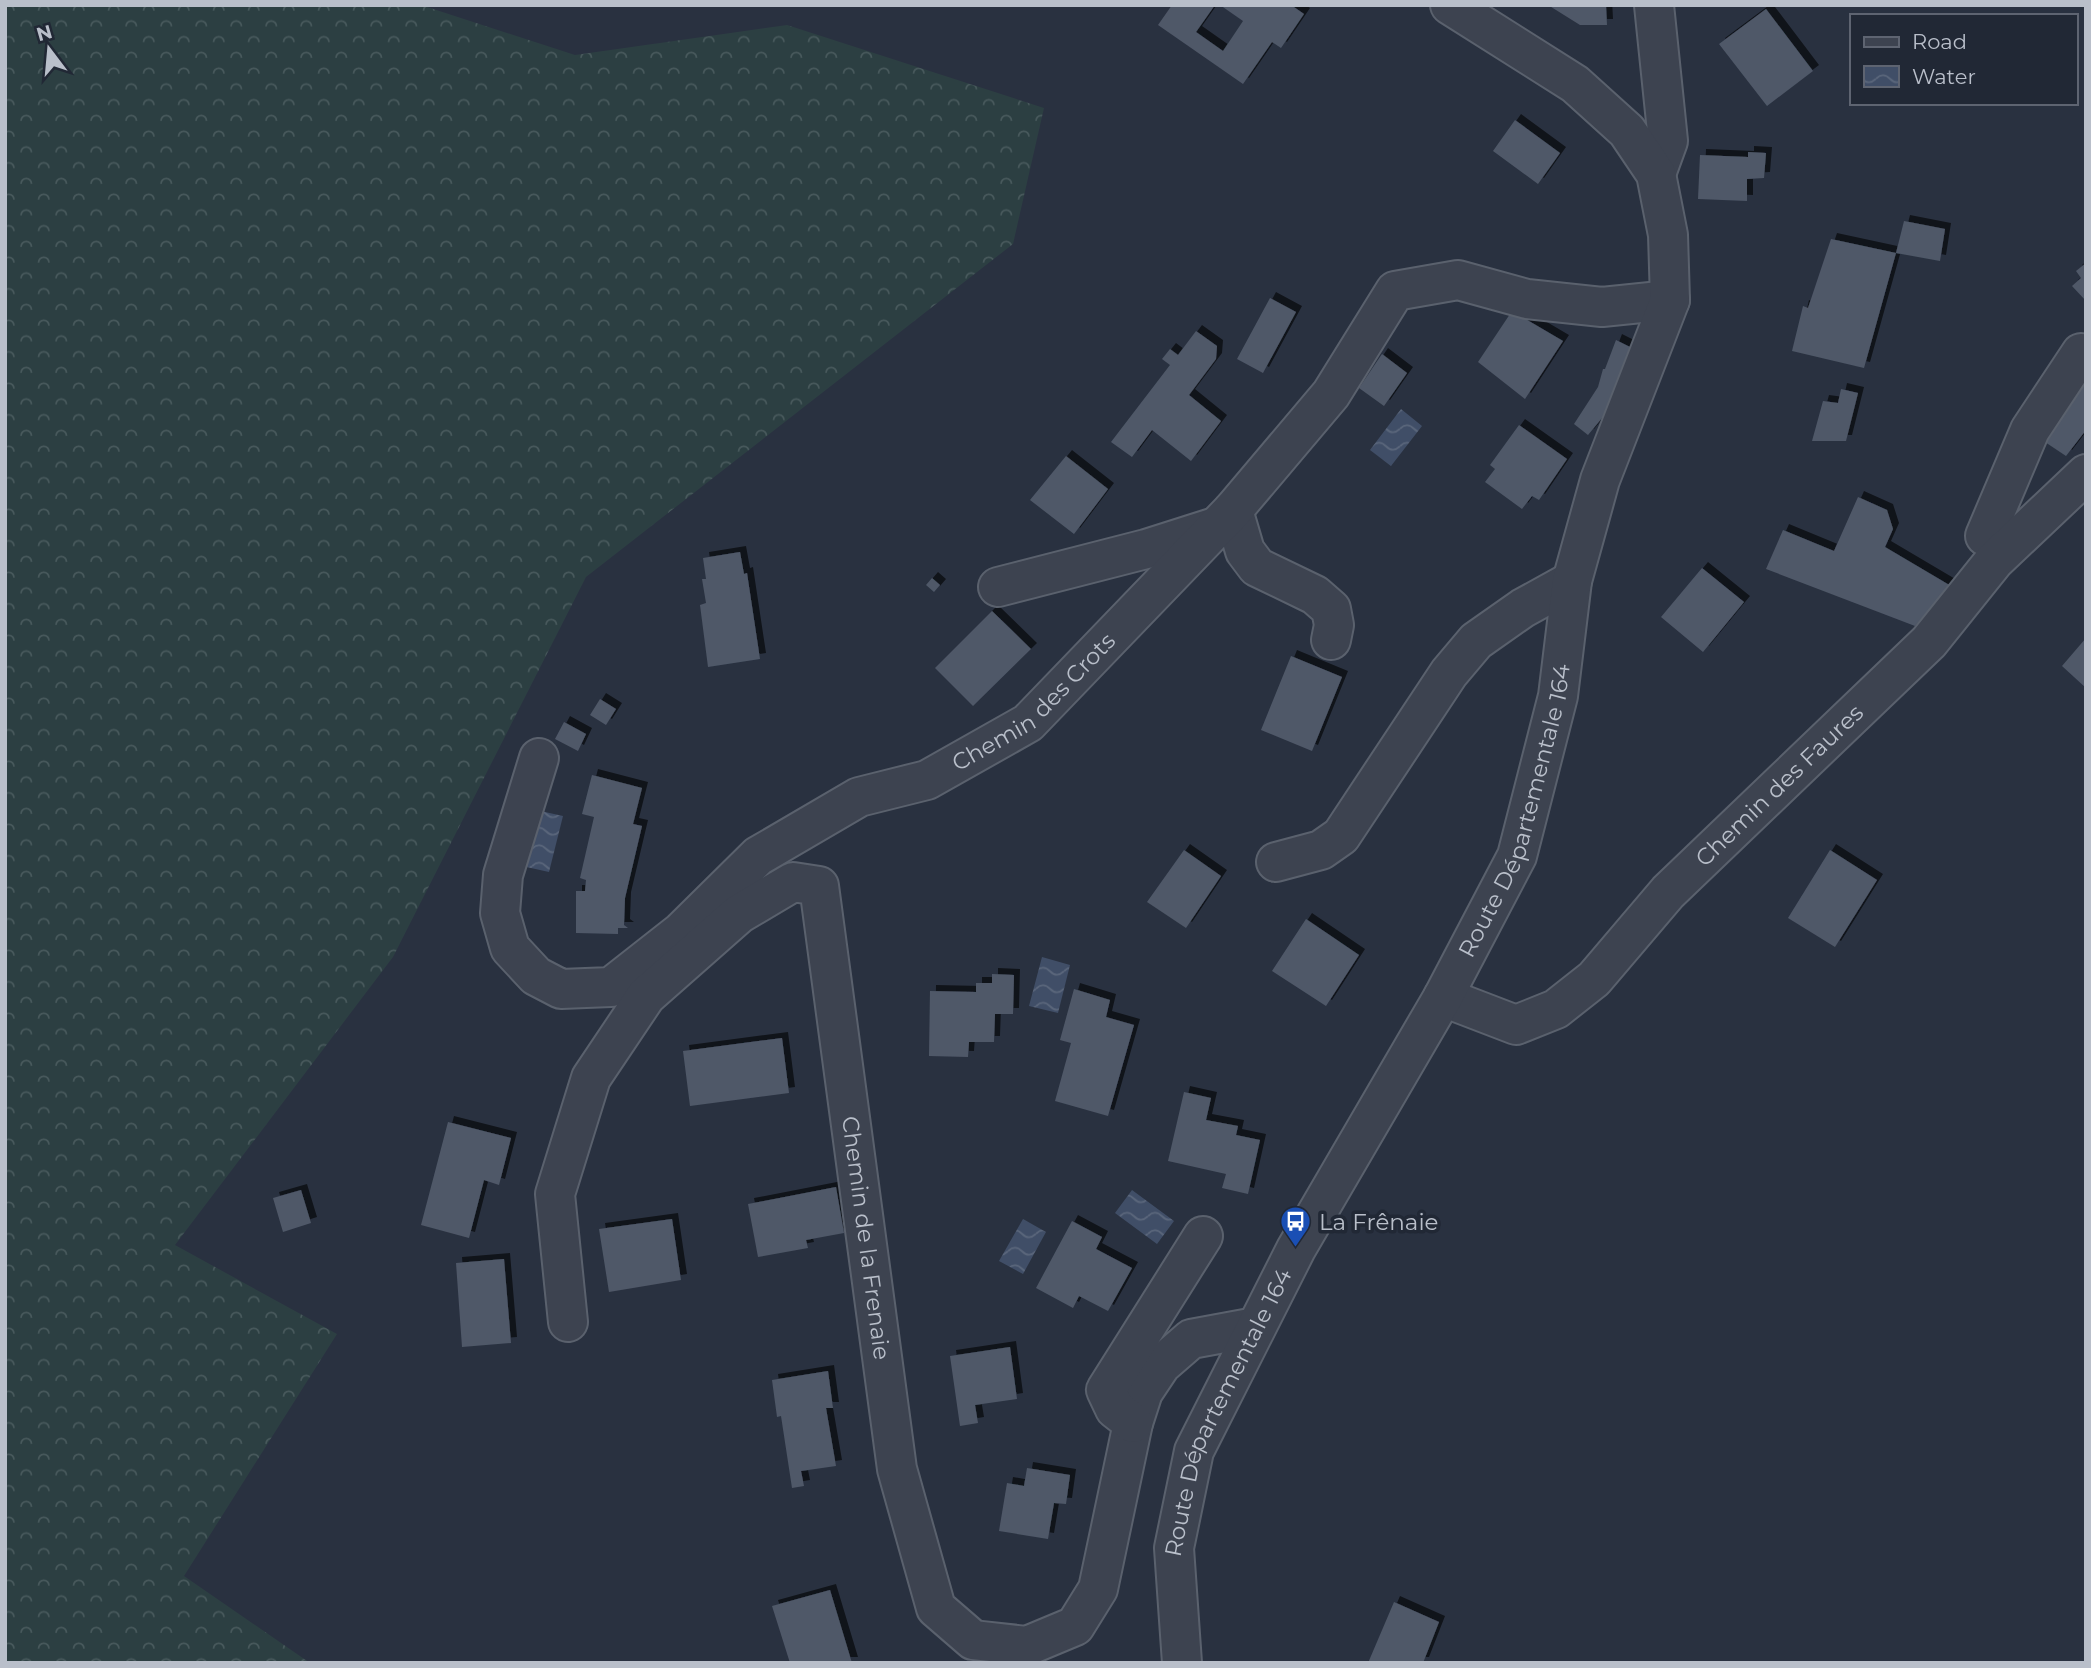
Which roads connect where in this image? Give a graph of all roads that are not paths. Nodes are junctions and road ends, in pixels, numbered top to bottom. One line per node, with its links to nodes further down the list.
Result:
1 (1450, 5): 3 (street, Route Départementale 164)
2 (1654, 5): 3 (street)
3 (1656, 174): 4 (street, Route Départementale 164)
4 (1670, 300): 7 (street, Chemin des Crots); 9 (street, Route Départementale 164)
5 (2081, 353): 8 (street)
6 (2086, 474): 14 (street, Chemin des Faures)
7 (1226, 518): 10 (street); 11 (street); 12 (street, Chemin des Crots)
8 (1985, 536)
9 (1572, 581): 13 (street); 14 (street, Route Départementale 164)
10 (998, 587)
11 (1331, 640)
12 (539, 758)
13 (1276, 862)
14 (1443, 997): 17 (street, Route Départementale 164)
15 (1203, 1236): 18 (street)
16 (568, 1322): 19 (street, Chemin de la Frenaie)
17 (1256, 1326): 18 (street, Chemin de la Frenaie); 20 (street, Route Départementale 164)
18 (1133, 1423): 19 (street, Chemin de la Frenaie)
19 (976, 1651)
20 (1182, 1663)

